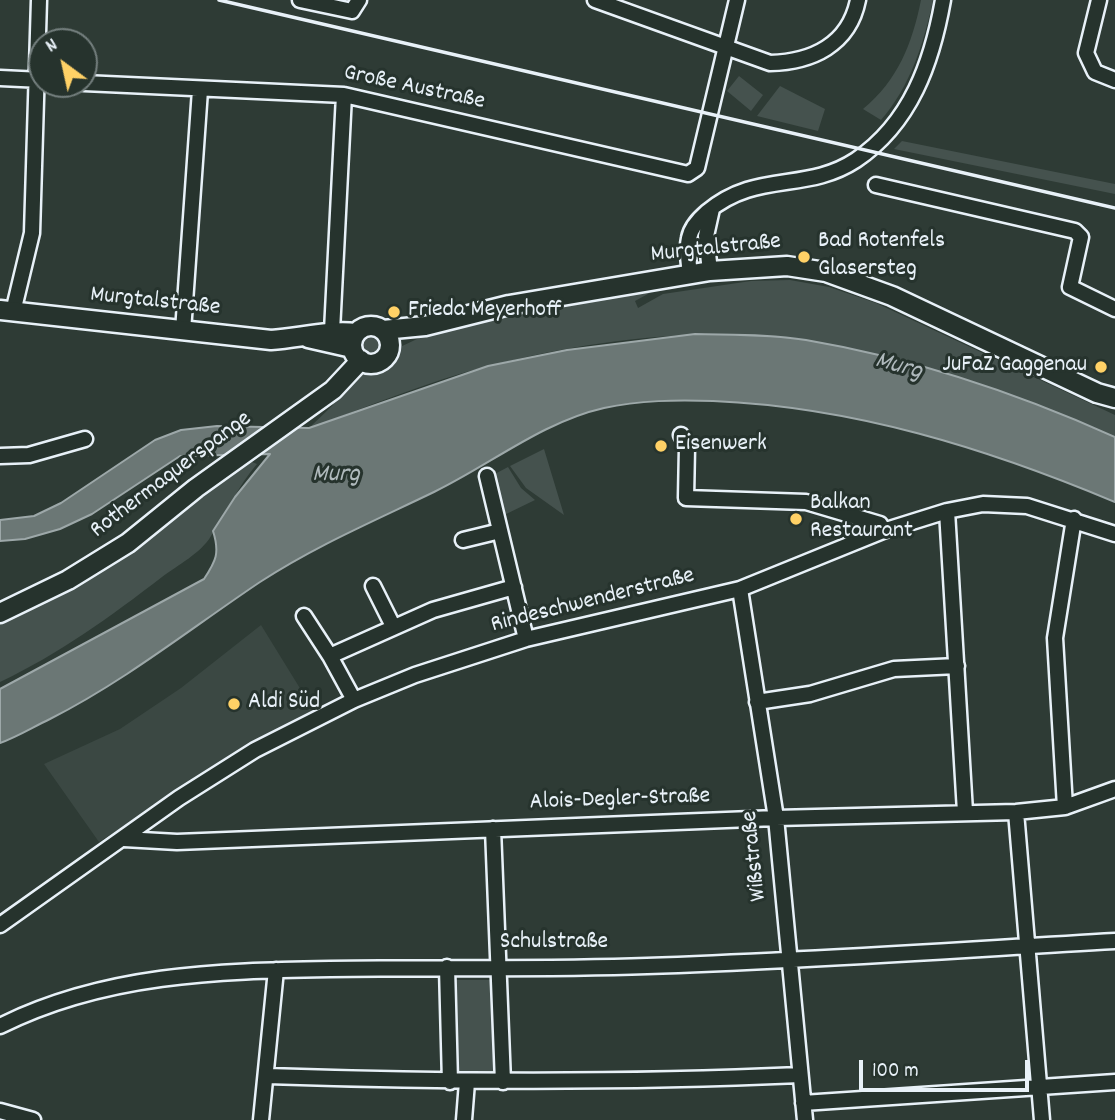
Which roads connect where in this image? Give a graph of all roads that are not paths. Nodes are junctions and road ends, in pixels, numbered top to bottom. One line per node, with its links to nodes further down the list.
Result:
1 (39, 0): 9 (street)
2 (300, 0): 3 (street)
3 (359, 0)
4 (594, 0): 10 (street)
5 (737, 0): 10 (street)
6 (858, 0): 10 (street)
7 (943, 0): 19 (street)
8 (1099, 0): 13 (street)
9 (39, 28)
10 (726, 49): 16 (street, Große Austraße)
11 (0, 78): 12 (street)
12 (28, 79)
13 (1115, 80)
14 (98, 84): 15 (street, Große Austraße)
15 (200, 90): 16 (street, Große Austraße); 24 (street)
16 (344, 94): 25 (street)
17 (38, 98): 23 (street)
18 (876, 185): 22 (street)
19 (712, 208): 20 (street); 21 (street)
20 (710, 271): 21 (street, Murgtalstraße); 29 (street, Murgtalstraße)
21 (690, 275): 27 (street, Murgtalstraße)
22 (1115, 309)
23 (6, 311): 24 (street, Murgtalstraße)
24 (183, 331): 26 (street, Murgtalstraße)
25 (332, 331): 26 (street, Murgtalstraße); 28 (street, Murgtalstraße)
26 (305, 338): 28 (street, Murgtalstraße)
27 (387, 338): 28 (street, Murgtalstraße); 28 (street, Murgtalstraße)
28 (356, 347): 43 (street, Rothermaquerspange)
29 (1115, 398)
30 (681, 435): 37 (street)
31 (85, 439): 32 (street)
32 (0, 456)
33 (487, 476): 36 (street)
34 (947, 511): 35 (street, Rindeschwenderstraße); 37 (street, Rindeschwenderstraße); 48 (street)
35 (1074, 519): 38 (street, Rindeschwenderstraße); 52 (street)
36 (500, 531): 39 (street); 41 (street)
37 (883, 531): 42 (street, Rindeschwenderstraße)
38 (1115, 534)
39 (463, 540)
40 (373, 586): 45 (street)
41 (513, 587): 45 (street); 46 (street)
42 (740, 589): 46 (street, Rindeschwenderstraße); 50 (street, Wißstraße)
43 (0, 612)
44 (304, 616): 47 (street)
45 (393, 626): 47 (street)
46 (526, 639): 49 (street, Rindeschwenderstraße)
47 (330, 656): 49 (street)
48 (957, 666): 50 (street); 54 (street)
49 (354, 700): 57 (street, Rindeschwenderstraße)
50 (757, 702): 55 (street, Wißstraße)
51 (1115, 789): 52 (street, Alois-Degler-Straße)
52 (1065, 807): 53 (street, Alois-Degler-Straße)
53 (1016, 812): 54 (street, Alois-Degler-Straße); 60 (street)
54 (965, 813): 55 (street, Alois-Degler-Straße)
55 (776, 818): 56 (street, Alois-Degler-Straße); 61 (street, Wißstraße)
56 (493, 829): 57 (street, Alois-Degler-Straße); 63 (street)
57 (124, 839): 58 (street, Rindeschwenderstraße)
58 (0, 925)
59 (1115, 941): 60 (street, Schulstraße)
60 (1025, 946): 61 (street, Schulstraße); 72 (street)
61 (788, 958): 63 (street, Schulstraße); 66 (street, Wißstraße)
62 (447, 967): 63 (street, Schulstraße); 64 (street, Schulstraße); 68 (street)
63 (499, 967): 70 (street)
64 (276, 970): 65 (street, Schulstraße); 67 (street)
65 (0, 1026)
66 (800, 1075): 70 (street); 73 (street, Wißstraße)
67 (267, 1076): 68 (street); 76 (street)
68 (450, 1082): 69 (street)
69 (467, 1082): 70 (street); 77 (street)
70 (503, 1082)
71 (1115, 1082): 72 (street)
72 (1037, 1086): 73 (street); 79 (street)
73 (803, 1103): 78 (street, Wißstraße)
74 (0, 1111): 75 (street)
75 (30, 1120)
76 (261, 1120)
77 (464, 1120)
78 (805, 1120)
79 (1042, 1120)

